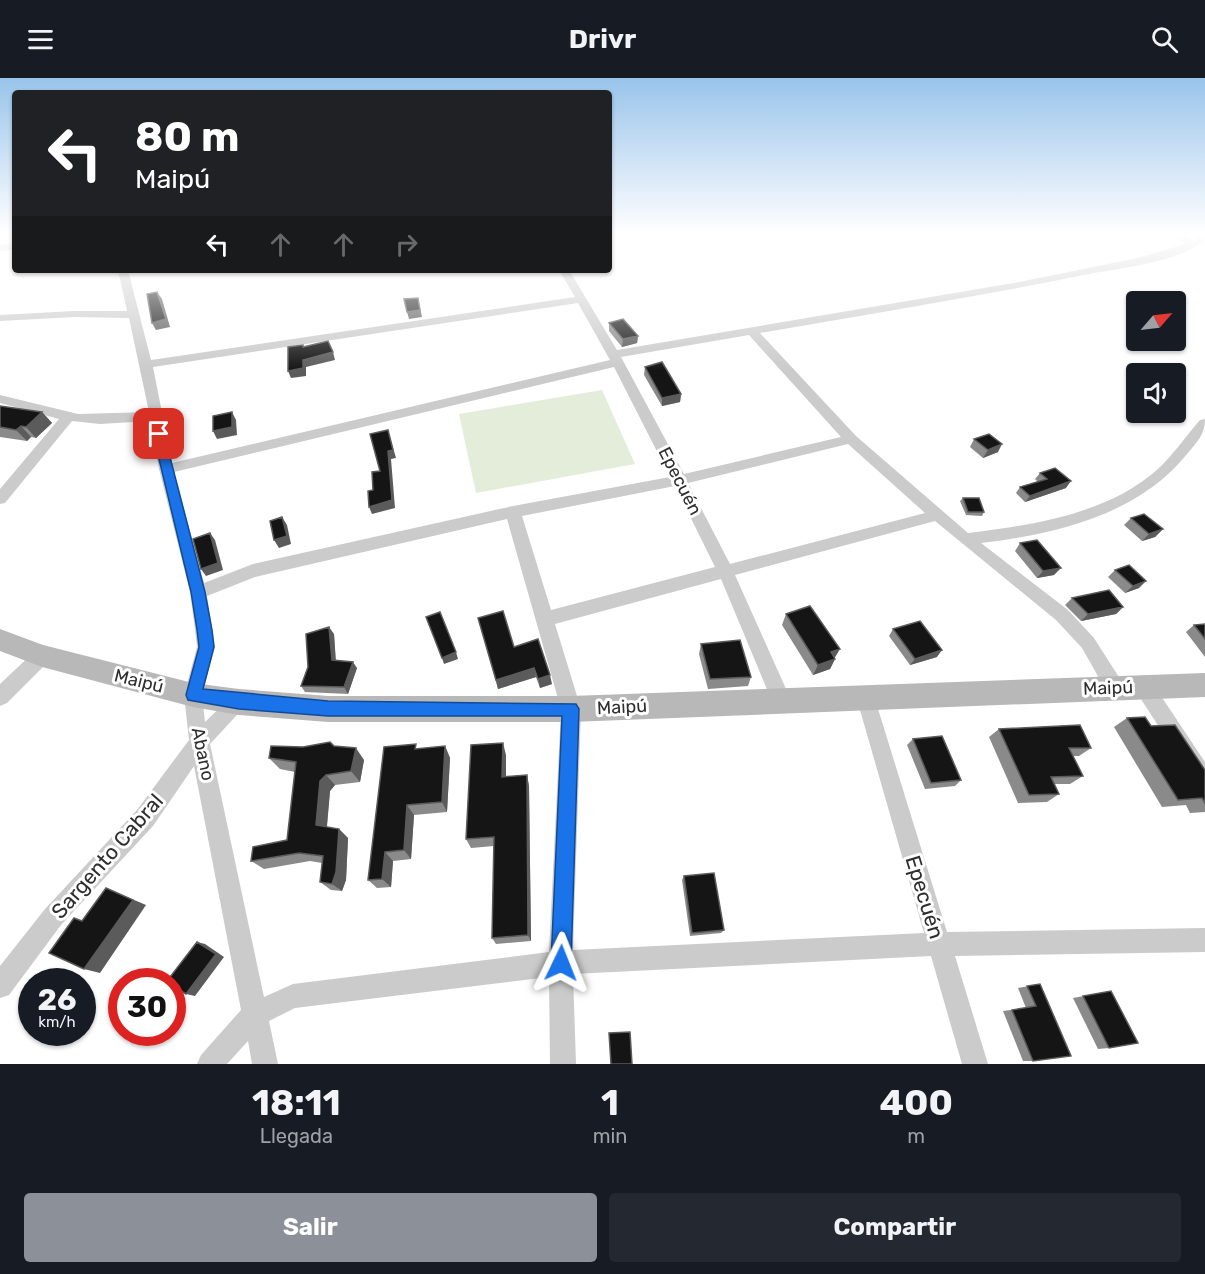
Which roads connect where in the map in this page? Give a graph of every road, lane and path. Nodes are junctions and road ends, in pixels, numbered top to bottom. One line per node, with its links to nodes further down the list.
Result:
1 (125, 279): 5 (street, Abano)
2 (570, 279): 4 (street, Epecuén)
3 (1048, 279): 9 (street)
4 (582, 299): 10 (street, Epecuén); 11 (street)
5 (132, 315): 6 (street); 11 (street, Abano)
6 (14, 317): 7 (street); 8 (street)
7 (0, 318)
8 (0, 328)
9 (752, 331): 10 (street); 16 (street)
10 (617, 358): 17 (street); 18 (street, Epecuén)
11 (146, 364): 13 (street, Abano)
12 (0, 399): 14 (street)
13 (155, 416): 14 (street); 17 (street, Abano)
14 (68, 417): 19 (street)
15 (1205, 423): 22 (street)
16 (852, 439): 18 (street); 21 (street)
17 (165, 469): 24 (street, Abano)
18 (680, 480): 20 (street); 23 (street, Epecuén)
19 (0, 499)
20 (513, 512): 24 (street); 25 (street)
21 (938, 514): 22 (street); 23 (street)
22 (965, 539): 30 (street)
23 (726, 571): 25 (street); 34 (street, Epecuén)
24 (198, 592): 31 (street, Abano)
25 (545, 619): 36 (street)
26 (0, 640): 27 (main road, Maipú)
27 (42, 656): 31 (main road, Maipú); 33 (street)
28 (1205, 685): 29 (main road, Maipú)
29 (1144, 687): 30 (main road, Maipú); 37 (street)
30 (1115, 688): 32 (main road, Maipú)
31 (193, 695): 35 (main road, Maipú); 38 (street, Abano)
32 (865, 696): 34 (main road, Maipú); 42 (street, Epecuén)
33 (0, 697)
34 (782, 700): 36 (main road, Maipú)
35 (239, 702): 36 (main road, Maipú); 38 (street, Sargento Cabral)
36 (571, 709): 43 (street)
37 (1177, 737): 39 (street); 40 (street)
38 (201, 740): 44 (street, Sargento Cabral); 45 (street, Abano)
39 (1205, 756)
40 (1205, 780)
41 (1205, 940): 42 (street)
42 (939, 944): 43 (street); 49 (street, Epecuén)
43 (561, 963): 45 (street); 48 (street)
44 (0, 986)
45 (254, 1015): 46 (street); 47 (street, Abano)
46 (210, 1064)
47 (265, 1064)
48 (563, 1064)
49 (975, 1064)

